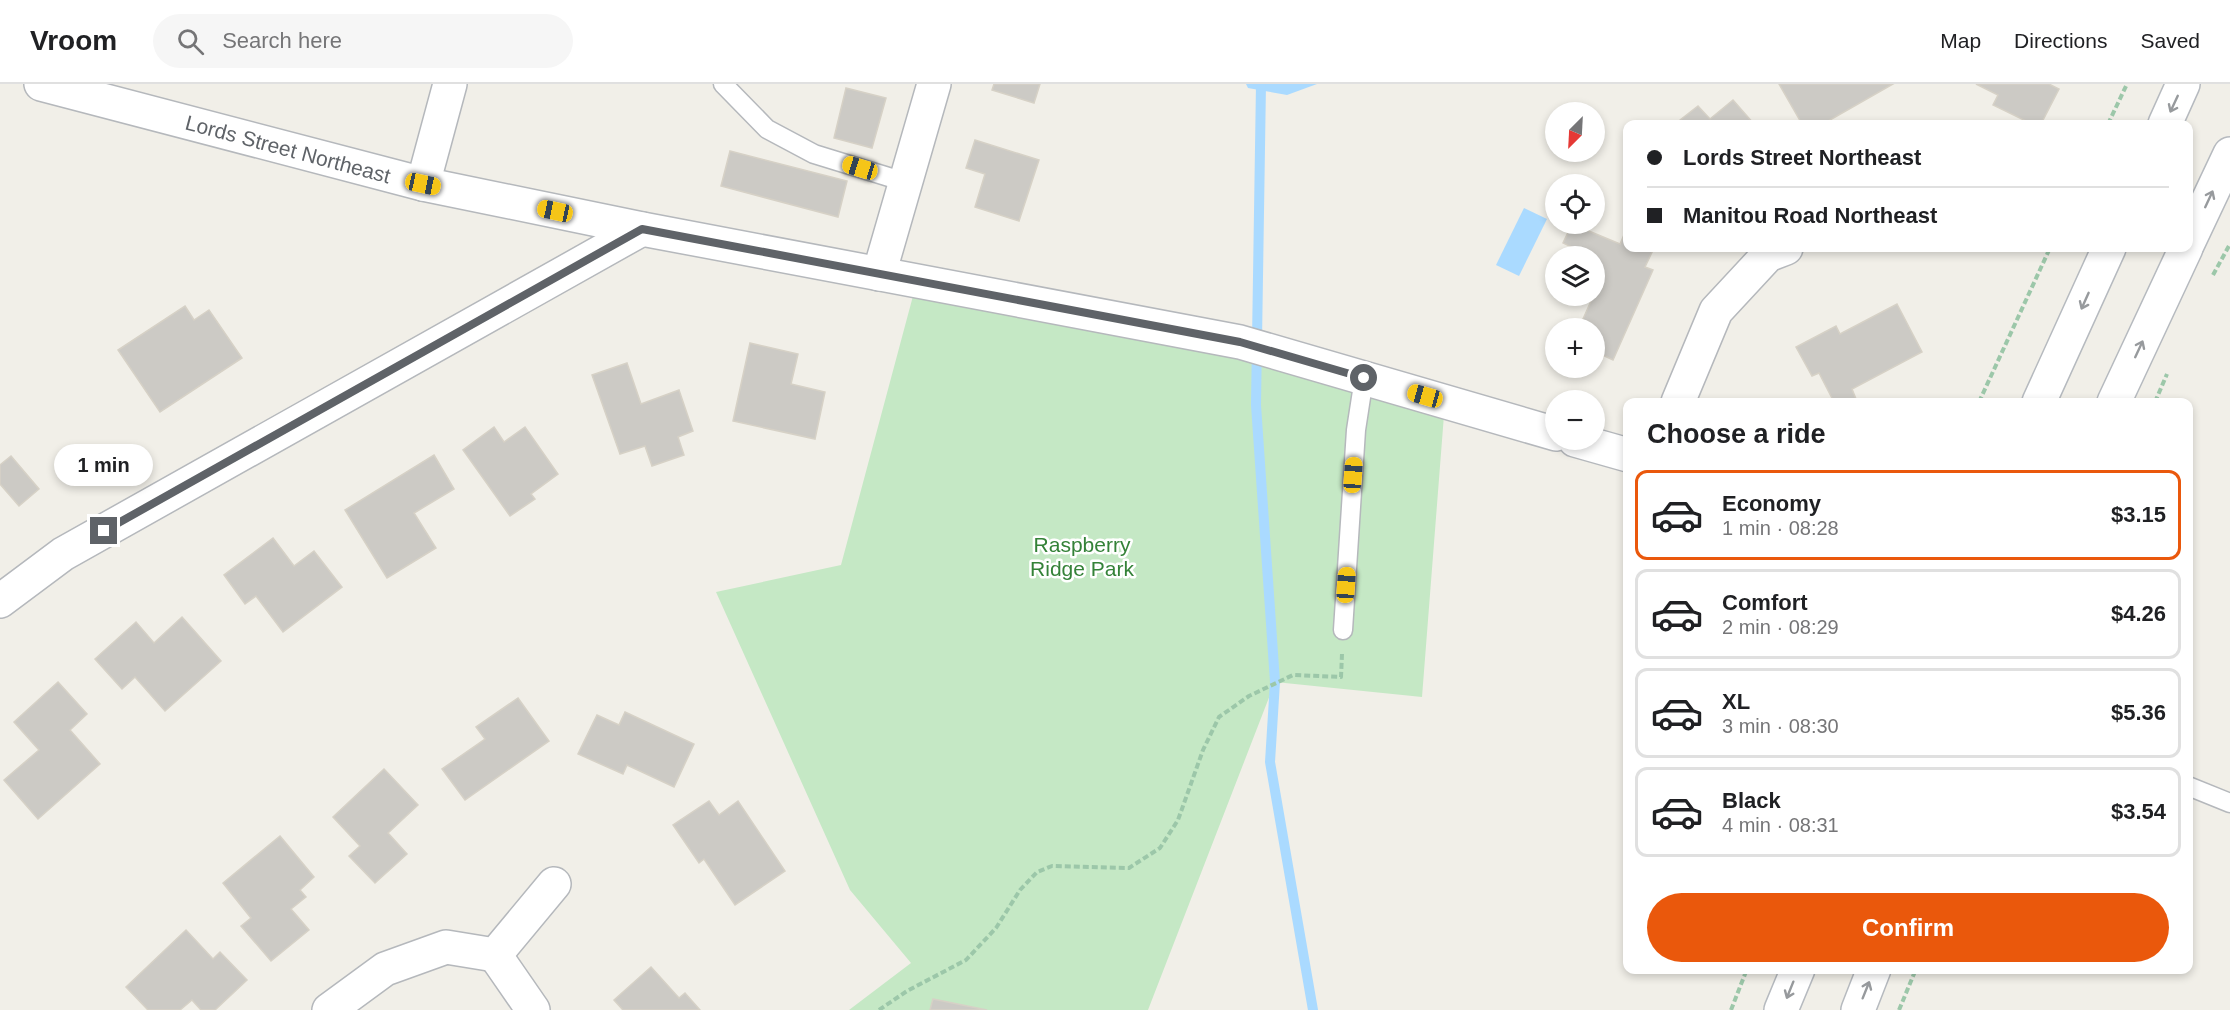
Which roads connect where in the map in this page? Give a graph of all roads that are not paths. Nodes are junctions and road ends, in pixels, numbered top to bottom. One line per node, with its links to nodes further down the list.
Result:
1 (41, 84): 9 (street, Lords Street Northeast)
2 (450, 84): 9 (street)
3 (723, 84): 8 (lane)
4 (934, 84): 8 (street)
5 (2183, 84): 6 (street, one-way to 6)
6 (2167, 120)
7 (2230, 154): 11 (street, one-way to 7)
8 (905, 182): 15 (street)
9 (423, 184): 10 (street, Lords Street Northeast)
10 (642, 229): 15 (street, Lords Street Northeast); 23 (street)
11 (2193, 232)
12 (1776, 252): 17 (street)
13 (2107, 252): 18 (street, one-way to 18)
14 (2185, 252): 19 (street, one-way to 14)
15 (879, 274): 16 (street, Lords Street Northeast)
16 (1364, 378): 20 (street, Lords Street Northeast); 24 (lane)
17 (1680, 398)
18 (2041, 398)
19 (2116, 398)
20 (1545, 431)
21 (1605, 448): 22 (street)
22 (1623, 454)
23 (0, 601)
24 (1343, 630)
25 (2193, 788): 26 (lane)
26 (2230, 803)
27 (554, 885): 28 (street)
28 (495, 955): 31 (street); 32 (street)
29 (1796, 974): 33 (street, one-way to 33)
30 (1872, 974): 34 (street, one-way to 30)
31 (329, 1010)
32 (533, 1010)
33 (1782, 1010)
34 (1858, 1010)

